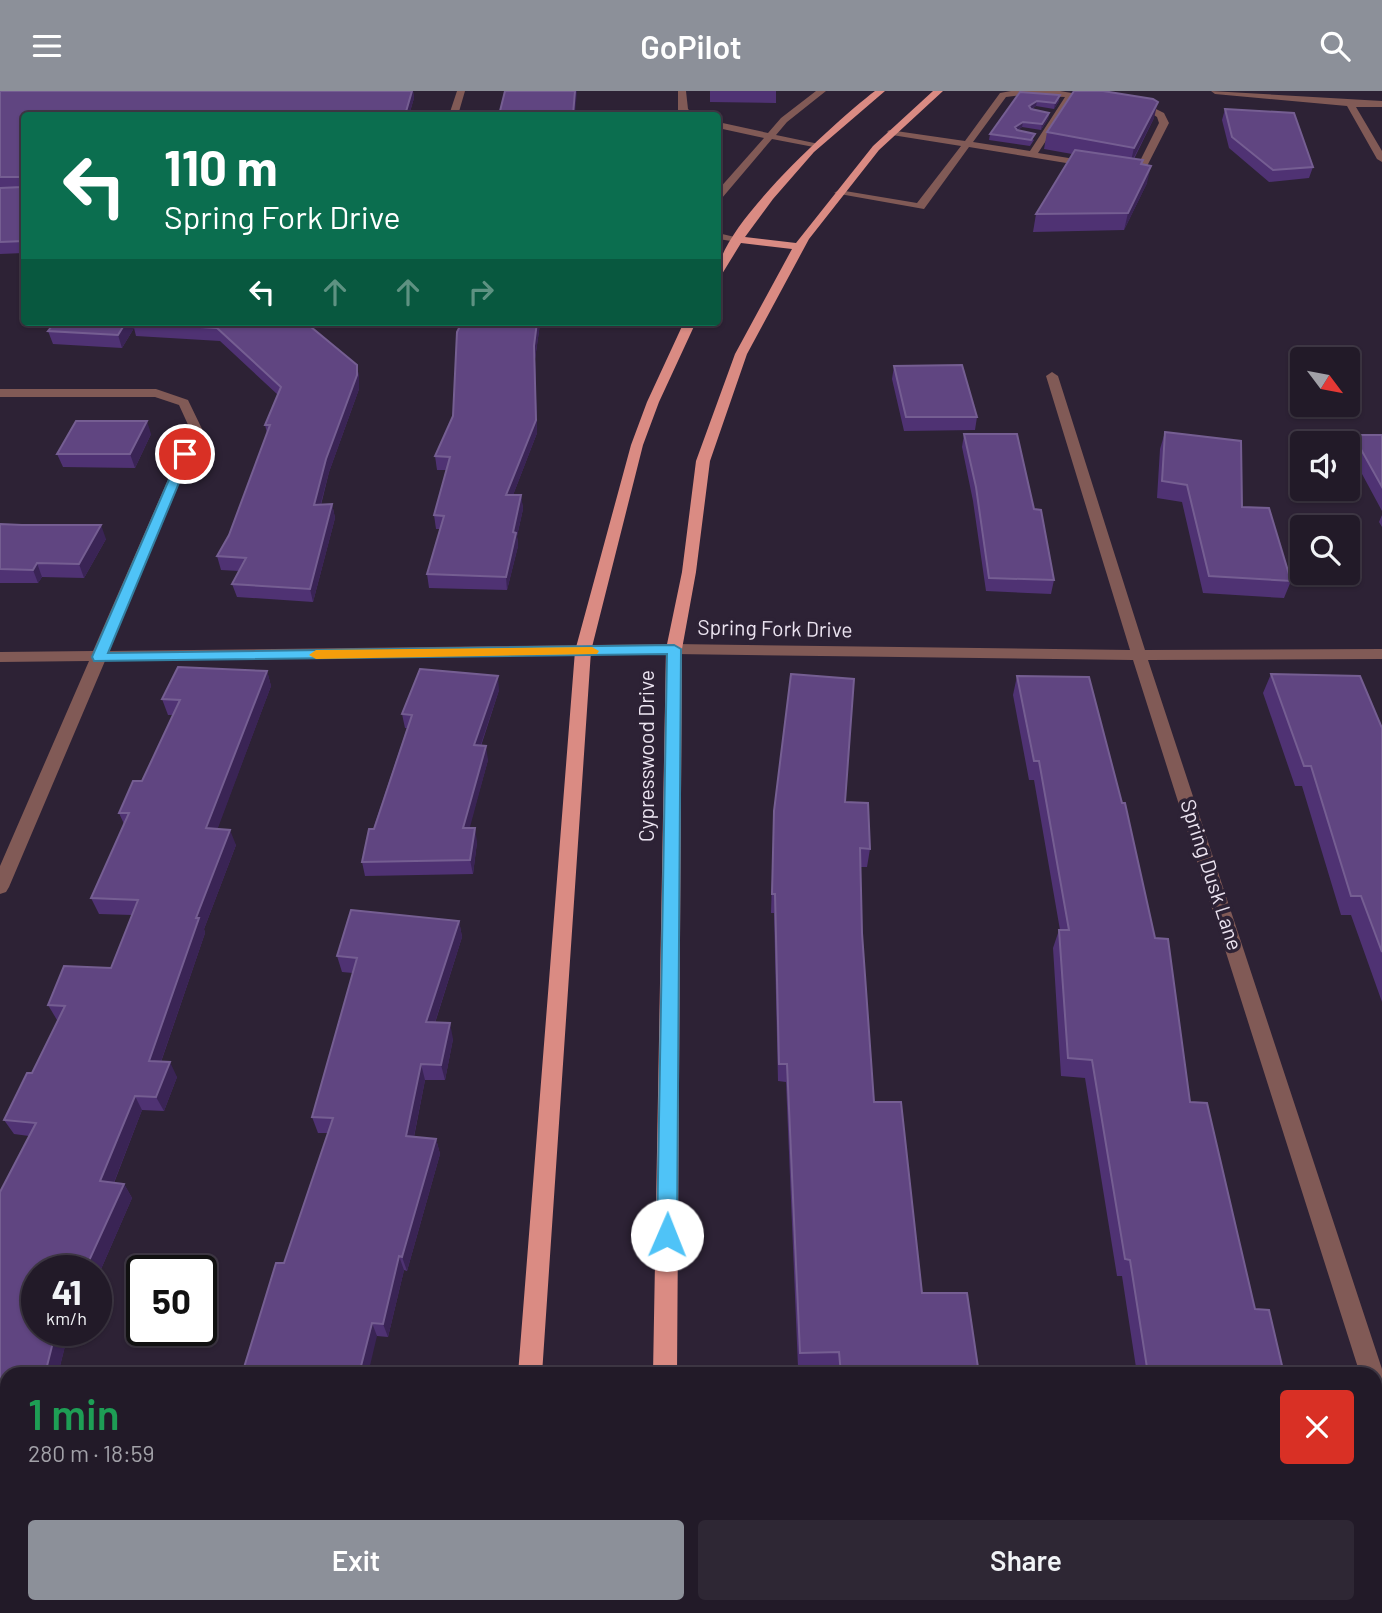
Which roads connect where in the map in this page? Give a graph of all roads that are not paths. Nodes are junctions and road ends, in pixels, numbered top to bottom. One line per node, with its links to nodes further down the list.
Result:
1 (461, 91): 15 (street)
2 (682, 91): 16 (street)
3 (822, 91): 24 (street)
4 (881, 91): 27 (main road)
5 (939, 91): 21 (main road, Cypresswood Drive)
6 (1128, 91): 11 (street)
7 (1215, 91): 12 (street)
8 (1070, 96): 11 (street); 14 (street); 17 (street)
9 (1018, 100): 14 (street)
10 (1042, 103): 17 (street)
11 (1114, 104): 28 (street)
12 (1350, 104): 13 (street); 29 (street)
13 (1382, 104)
14 (997, 109): 22 (street)
15 (454, 112)
16 (686, 112)
17 (1056, 112): 19 (street)
18 (1040, 124): 19 (street)
19 (1051, 125): 25 (street)
20 (721, 126): 24 (street)
21 (892, 132): 22 (street); 31 (main road, Cypresswood Drive)
22 (980, 134): 28 (street); 31 (street)
23 (1033, 134): 25 (street)
24 (768, 137): 27 (street); 30 (street)
25 (1041, 141): 26 (street); 28 (street)
26 (1016, 142)
27 (816, 146): 33 (main road)
28 (1032, 155)
29 (1382, 159)
30 (721, 192)
31 (839, 193): 34 (main road, Cypresswood Drive)
32 (721, 236): 33 (street)
33 (738, 239): 34 (main road); 35 (main road)
34 (798, 247): 39 (main road, Cypresswood Drive)
35 (721, 267)
36 (688, 326): 40 (main road)
37 (1052, 376): 41 (street, Spring Dusk Lane)
38 (0, 393): 44 (street)
39 (674, 649): 40 (street, Spring Fork Drive); 41 (street, Spring Fork Drive); 47 (main road, Cypresswood Drive)
40 (583, 651): 44 (street, Spring Fork Drive); 46 (main road)
41 (1139, 655): 42 (street, Spring Fork Drive); 48 (street, Spring Dusk Lane)
42 (1382, 655)
43 (0, 657): 44 (street, Spring Fork Drive)
44 (99, 657): 45 (street)
45 (0, 887)
46 (531, 1367)
47 (665, 1367)
48 (1370, 1367)

